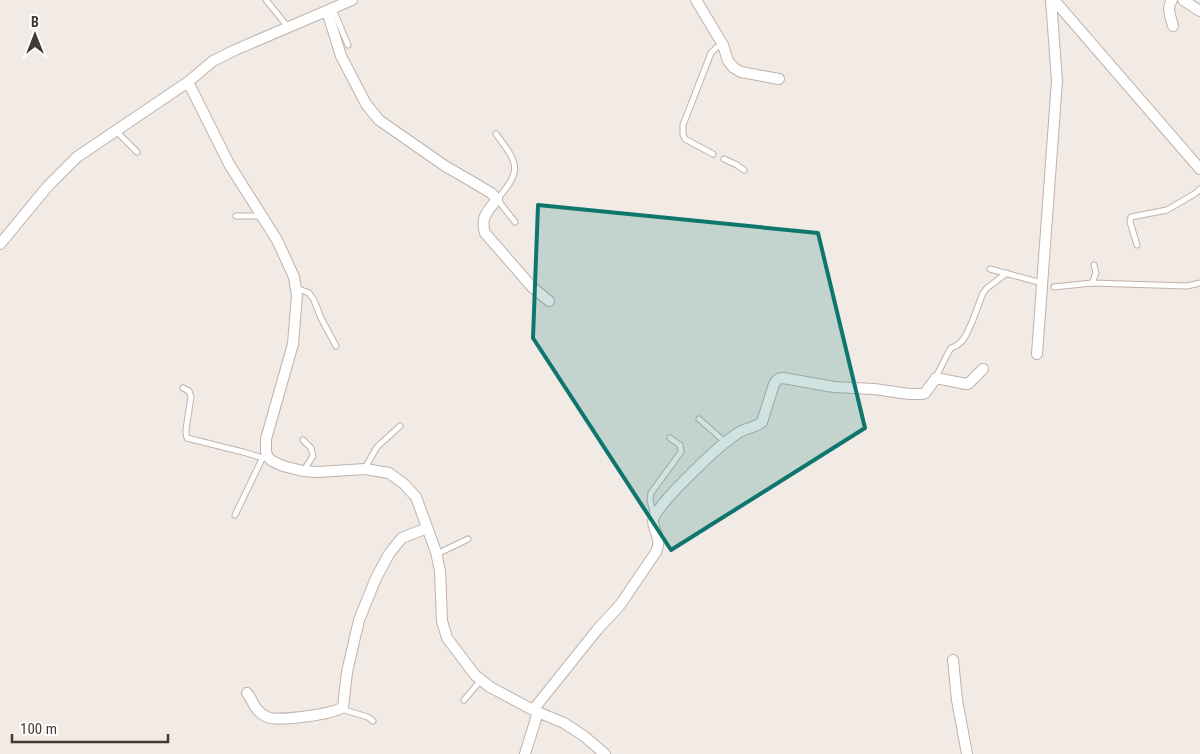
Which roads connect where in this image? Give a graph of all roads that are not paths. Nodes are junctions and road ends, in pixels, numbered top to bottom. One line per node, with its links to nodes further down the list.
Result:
1 (266, 0): 11 (lane)
2 (352, 0): 8 (street)
3 (696, 0): 13 (street)
4 (1051, 0): 35 (street)
5 (1054, 0): 21 (street)
6 (1172, 0): 10 (street)
7 (1183, 0): 9 (street)
8 (330, 10): 11 (street); 12 (lane); 24 (street)
9 (1200, 11)
10 (1173, 26)
11 (288, 28): 15 (street)
12 (348, 45)
13 (723, 45): 14 (street); 19 (lane)
14 (779, 79)
15 (188, 82): 16 (street); 26 (street)
16 (116, 130): 18 (lane); 28 (street)
17 (496, 134): 24 (lane)
18 (137, 152)
19 (713, 154)
20 (724, 159): 22 (lane)
21 (1198, 164)
22 (744, 170)
23 (1200, 188): 29 (lane)
24 (497, 199): 27 (lane); 37 (street)
25 (236, 216): 26 (lane)
26 (262, 216): 36 (street)
27 (515, 222)
28 (0, 244)
29 (1137, 245)
30 (1094, 264): 33 (lane)
31 (990, 268): 32 (lane)
32 (1007, 273): 35 (lane); 41 (lane)
33 (1092, 283): 34 (lane); 35 (lane)
34 (1200, 283)
35 (1047, 287): 39 (street)
36 (296, 288): 38 (lane); 48 (street)
37 (549, 301)
38 (336, 346)
39 (1037, 354)
40 (983, 369): 41 (street)
41 (936, 378): 47 (street)
42 (183, 388): 48 (lane)
43 (699, 420): 47 (lane)
44 (400, 426): 49 (lane)
45 (670, 438): 52 (lane)
46 (303, 440): 50 (lane)
47 (726, 443): 52 (street)
48 (264, 455): 50 (street); 51 (lane)
49 (365, 469): 50 (street); 53 (street)
50 (303, 471)
51 (235, 515)
52 (654, 516): 61 (street)
53 (427, 528): 55 (street); 60 (street)
54 (468, 539): 55 (lane)
55 (437, 554): 57 (street)
56 (953, 660): 65 (street)
57 (481, 680): 59 (lane); 61 (street)
58 (247, 693): 60 (street)
59 (464, 700)
60 (340, 709): 62 (lane)
61 (536, 711): 63 (street); 64 (street)
62 (373, 721)
63 (525, 754)
64 (605, 754)
65 (966, 754)

